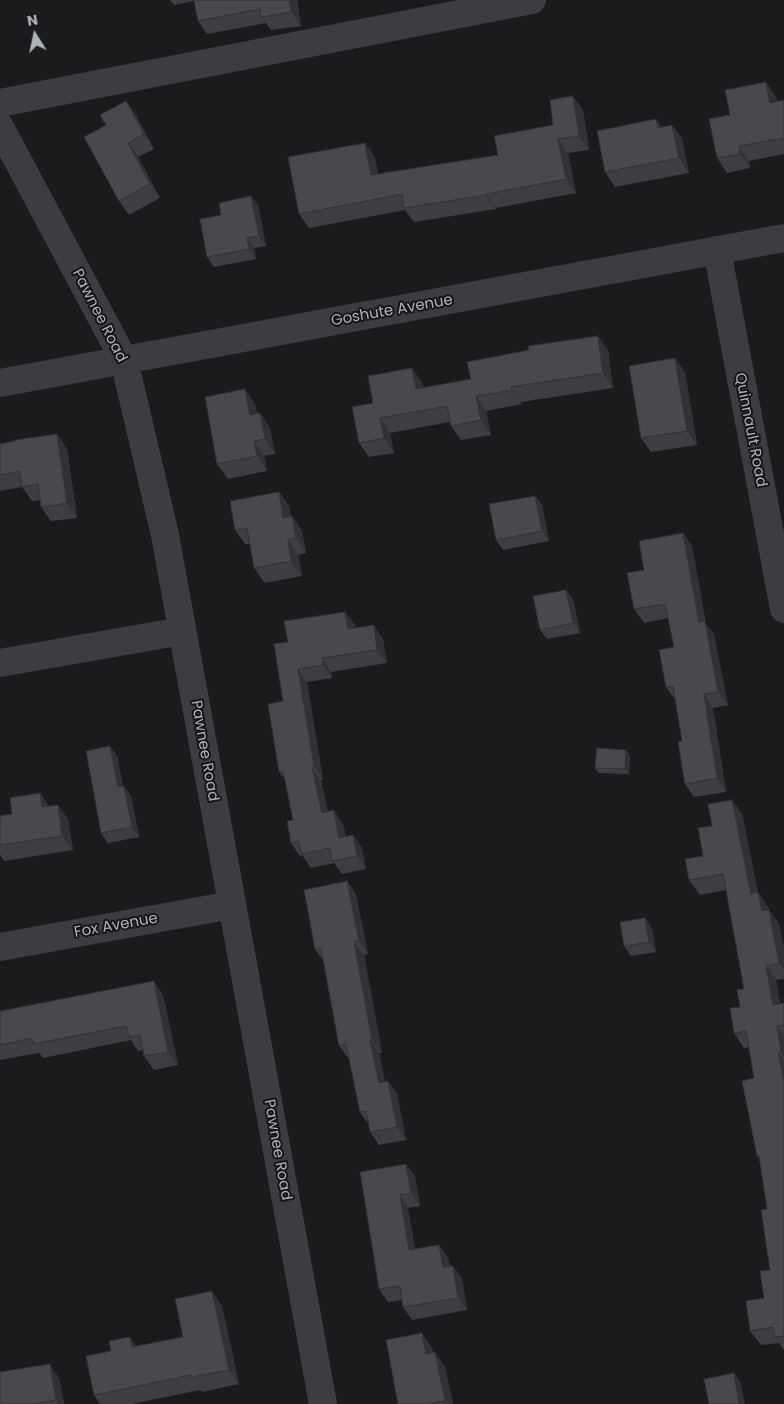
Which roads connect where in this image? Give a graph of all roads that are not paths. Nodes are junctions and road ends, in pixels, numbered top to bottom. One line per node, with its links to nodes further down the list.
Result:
1 (532, 0): 2 (street)
2 (0, 103)
3 (0, 127): 6 (street, Pawnee Road)
4 (784, 238): 5 (street, Goshute Avenue)
5 (717, 250): 6 (street, Goshute Avenue); 8 (street, Quinnault Road)
6 (124, 360): 7 (street, Goshute Avenue); 9 (street, Pawnee Road)
7 (0, 383)
8 (784, 609)
9 (182, 631): 10 (street); 11 (street, Pawnee Road)
10 (0, 663)
11 (232, 905): 12 (street, Fox Avenue); 13 (street, Pawnee Road)
12 (0, 946)
13 (323, 1404)

